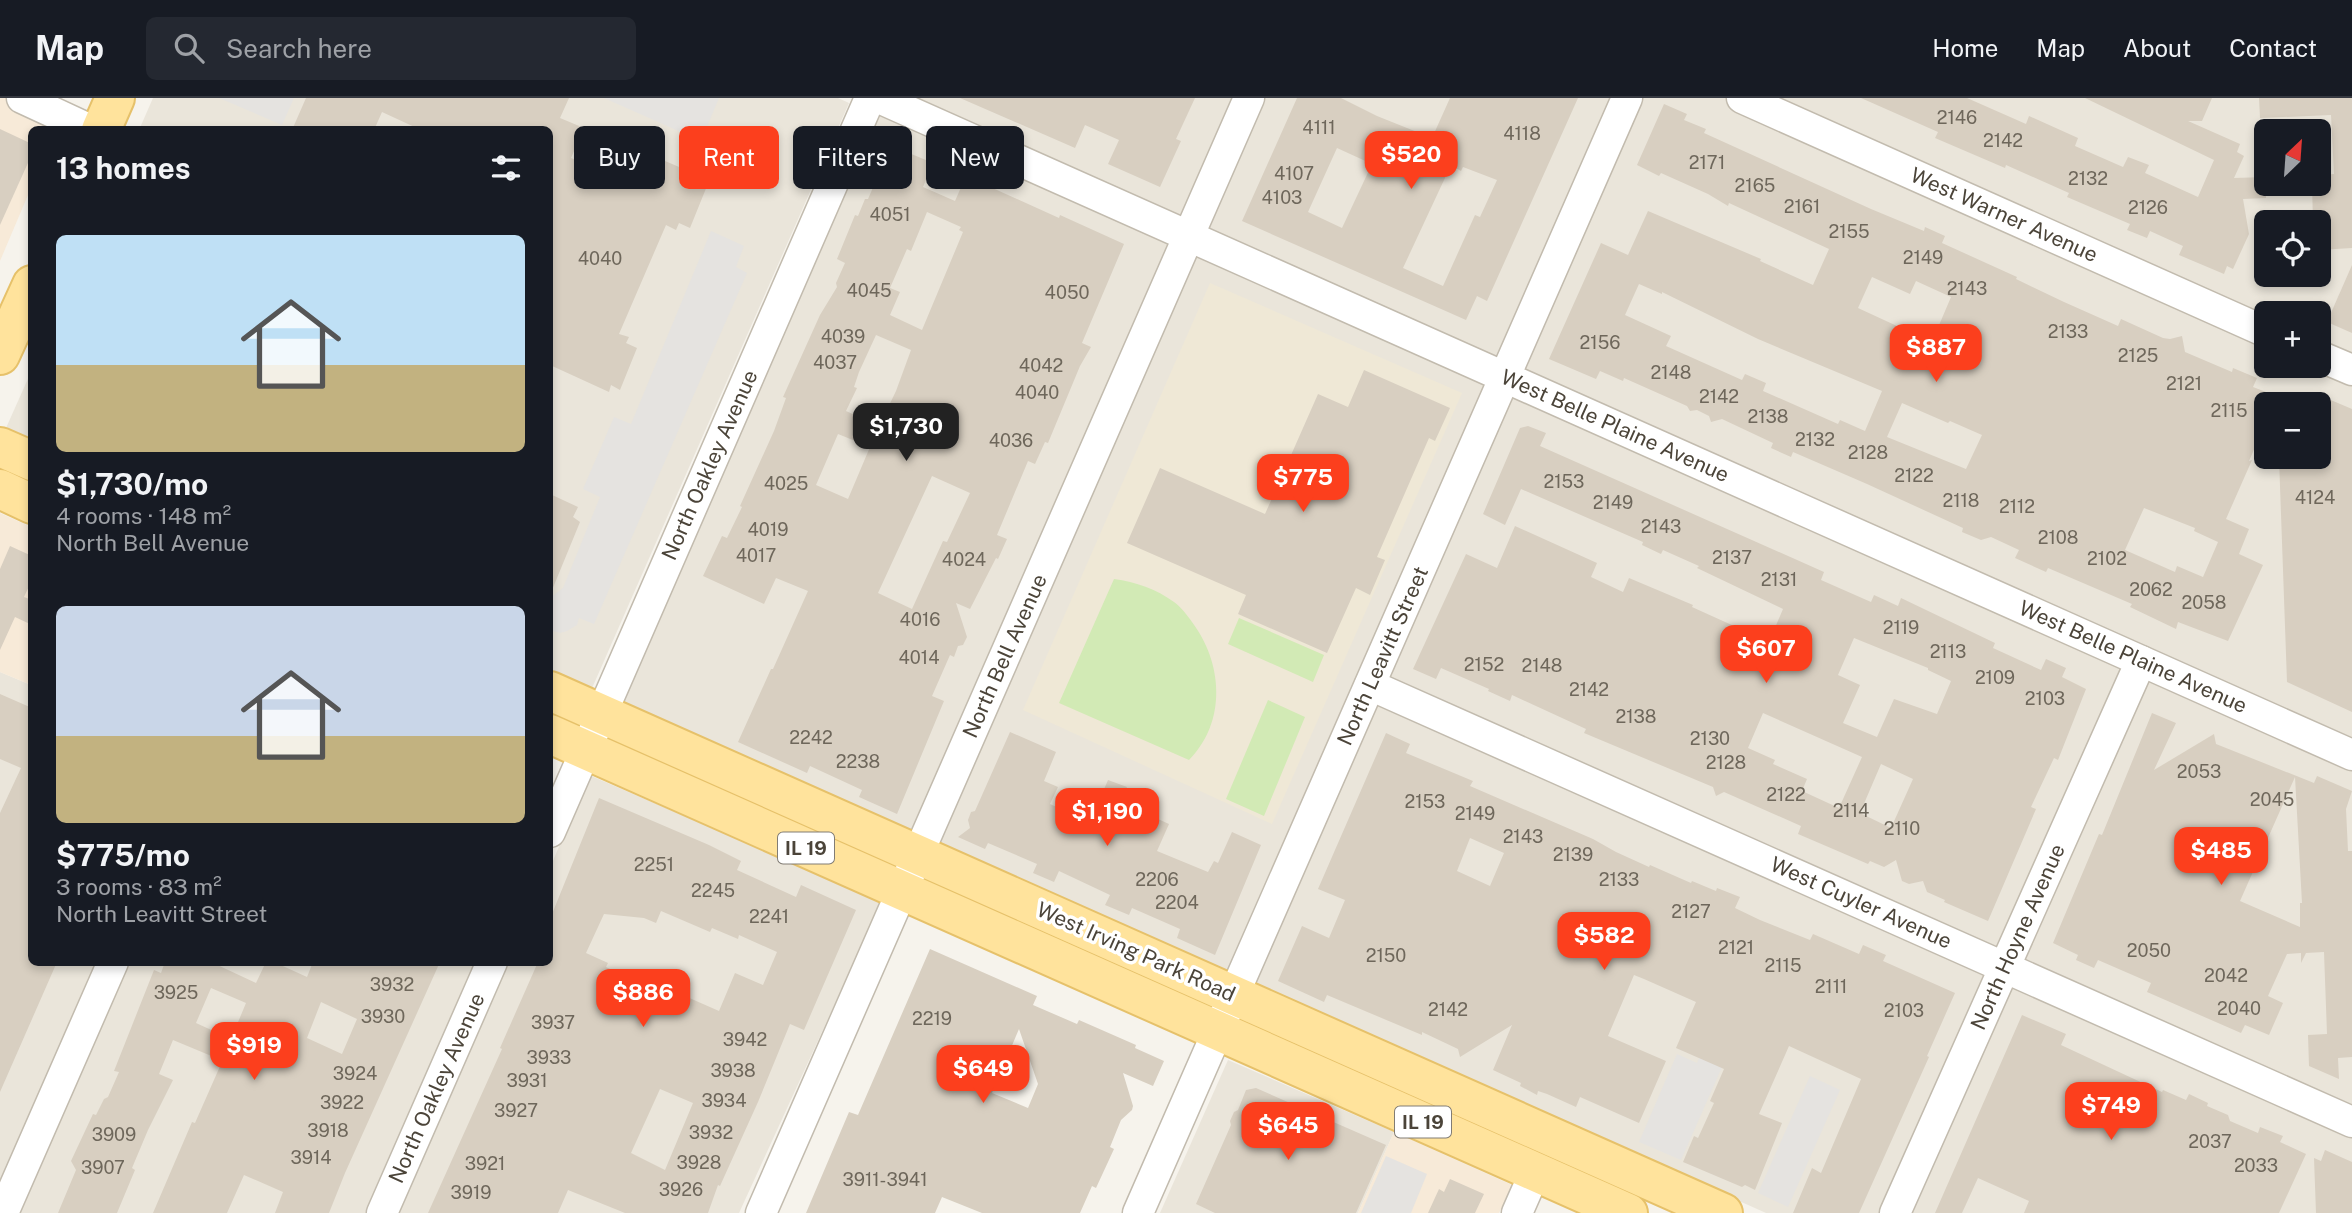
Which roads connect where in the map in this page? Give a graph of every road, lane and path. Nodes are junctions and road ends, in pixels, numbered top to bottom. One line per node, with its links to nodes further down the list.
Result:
1 (22, 98): 8 (street)
2 (115, 98): 9 (main road)
3 (870, 98): 24 (street, North Oakley Avenue)
4 (879, 98): 10 (street, West Belle Plaine Avenue)
5 (1249, 98): 10 (street, North Bell Avenue)
6 (1627, 98): 16 (street, North Leavitt Street)
7 (1742, 98): 12 (street, West Warner Avenue)
8 (82, 126)
9 (103, 126)
10 (1189, 236): 16 (street, West Belle Plaine Avenue); 29 (street, North Bell Avenue)
11 (28, 294): 13 (main road)
12 (2254, 327)
13 (0, 355)
14 (2331, 361): 15 (street)
15 (2352, 370)
16 (1505, 377): 21 (street, West Belle Plaine Avenue); 22 (street, North Leavitt Street)
17 (0, 447): 18 (main road)
18 (28, 459)
19 (0, 489): 20 (main road)
20 (28, 502)
21 (2141, 661): 27 (street, West Belle Plaine Avenue); 33 (street, North Hoyne Avenue)
22 (1370, 685): 33 (street, West Cuyler Avenue); 34 (street, North Leavitt Street)
23 (553, 692): 24 (main road, West Irving Park Road / IL 19)
24 (601, 714): 26 (street, North Oakley Avenue); 29 (main road, West Irving Park Road / IL 19)
25 (553, 735): 26 (main road, West Irving Park Road / IL 19)
26 (585, 750): 28 (street, North Oakley Avenue); 30 (main road, West Irving Park Road / IL 19)
27 (2352, 755)
28 (553, 825)
29 (918, 855): 30 (street, North Bell Avenue); 34 (main road, West Irving Park Road / IL 19)
30 (903, 891): 35 (main road, West Irving Park Road / IL 19); 40 (street, North Bell Avenue)
31 (111, 966): 38 (street)
32 (490, 966): 39 (street, North Oakley Avenue)
33 (2005, 966): 36 (street, West Cuyler Avenue); 45 (street, North Hoyne Avenue)
34 (1234, 996): 35 (street, North Leavitt Street); 44 (main road, West Irving Park Road / IL 19)
35 (1218, 1032): 37 (main road, West Irving Park Road / IL 19); 41 (street, North Leavitt Street)
36 (2352, 1122)
37 (1535, 1172): 42 (street); 43 (main road, West Irving Park Road / IL 19)
38 (3, 1213)
39 (382, 1213)
40 (761, 1213)
41 (1138, 1213)
42 (1517, 1213)
43 (1628, 1213)
44 (1723, 1213)
45 (1895, 1213)

